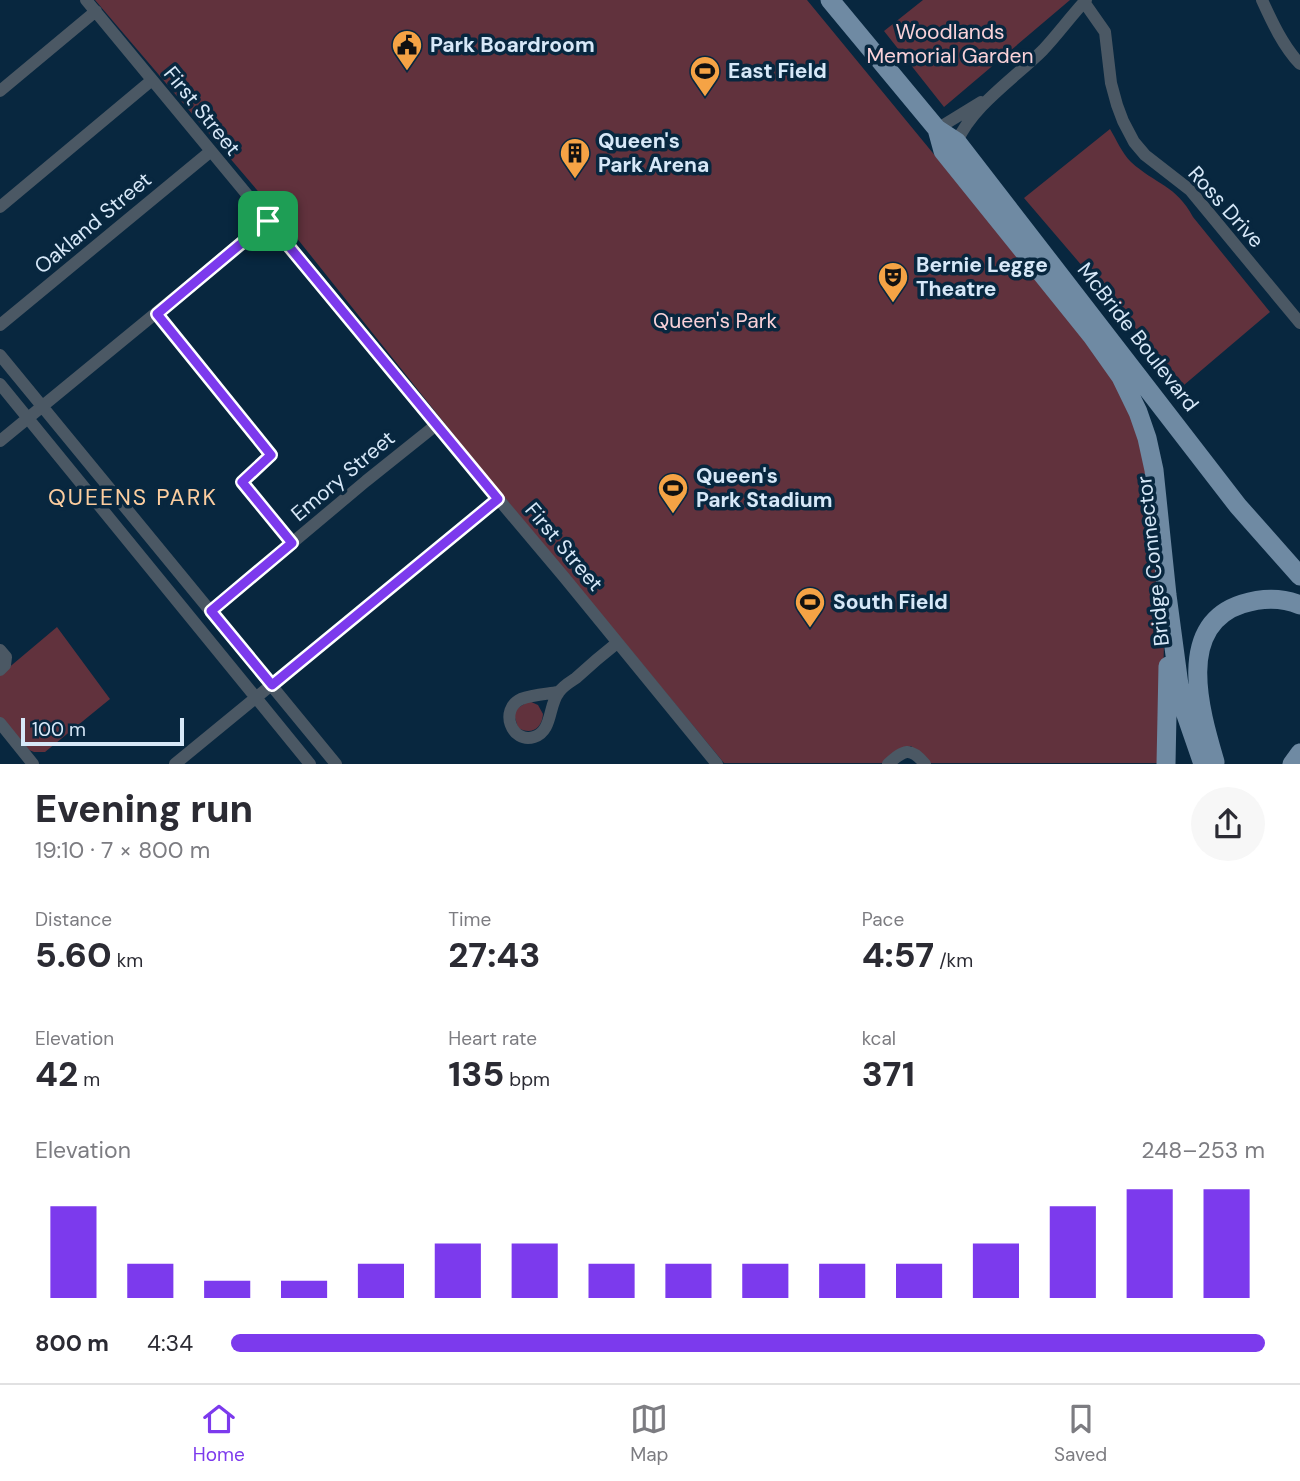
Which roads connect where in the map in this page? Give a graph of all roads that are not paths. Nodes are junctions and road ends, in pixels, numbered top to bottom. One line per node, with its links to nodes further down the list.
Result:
1 (86, 0): 5 (street, First Street)
2 (830, 0): 10 (main road, McBride Boulevard)
3 (1262, 0): 6 (street)
4 (1085, 1): 9 (street); 16 (street, Ross Drive)
5 (96, 11): 7 (street, First Street); 8 (street)
6 (1300, 64)
7 (152, 80): 12 (street, First Street); 13 (street)
8 (0, 91)
9 (996, 92): 10 (street); 11 (street)
10 (937, 129): 11 (main road, McBride Boulevard); 20 (main road, McBride Boulevard)
11 (957, 142): 19 (main road, McBride Boulevard)
12 (211, 151): 14 (street, First Street); 17 (street, Oakland Street)
13 (0, 207)
14 (268, 221): 15 (street); 24 (street, First Street)
15 (157, 314): 22 (street); 27 (street)
16 (1300, 323)
17 (0, 325)
18 (0, 355): 22 (street)
19 (1124, 357): 28 (main road, McBride Boulevard); 51 (main road, Bridge Connector)
20 (1121, 377): 29 (main road, Bridge Connector)
21 (0, 384): 23 (street)
22 (43, 406): 23 (street); 31 (street)
23 (28, 418): 25 (street); 37 (street)
24 (436, 425): 26 (street, First Street); 27 (street, Emory Street)
25 (0, 441)
26 (498, 499): 32 (street, First Street); 35 (street)
27 (292, 543): 31 (street, Emory Street)
28 (1300, 576)
29 (1167, 595): 49 (main road); 50 (main road, Bridge Connector)
30 (1300, 605): 51 (main road)
31 (211, 611): 35 (street)
32 (617, 643): 36 (street); 47 (street, First Street)
33 (0, 650): 34 (street)
34 (0, 670)
35 (272, 685): 37 (street); 46 (street)
36 (558, 692)
37 (256, 698): 40 (street); 45 (street)
38 (0, 723): 43 (street)
39 (1300, 753): 52 (main road)
40 (192, 758): 44 (street)
41 (1300, 758): 52 (main road)
42 (922, 760): 48 (street)
43 (33, 764)
44 (175, 764)
45 (310, 764)
46 (337, 764)
47 (717, 764)
48 (888, 764)
49 (1166, 764)
50 (1203, 764)
51 (1216, 764)
52 (1292, 764)

